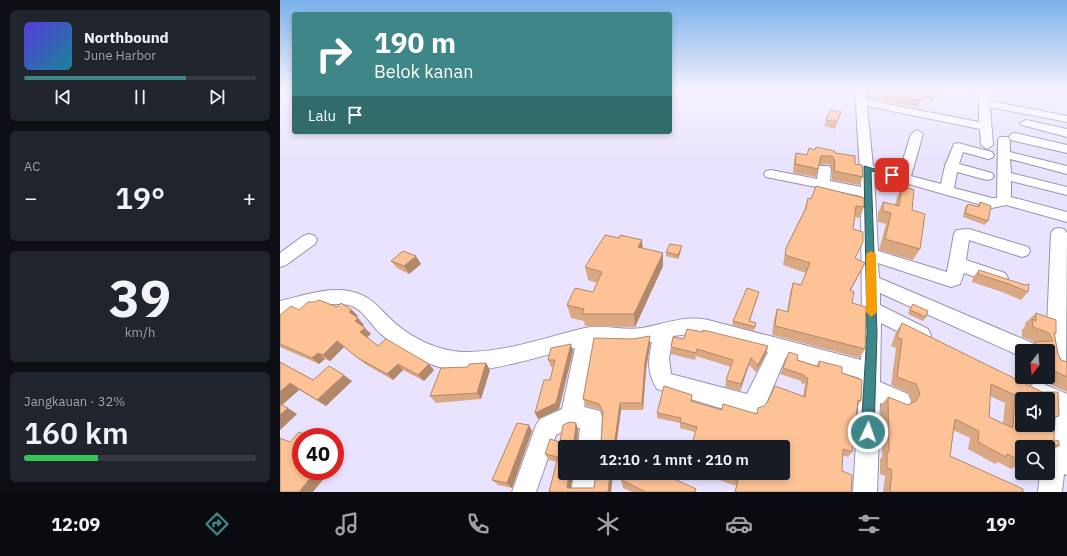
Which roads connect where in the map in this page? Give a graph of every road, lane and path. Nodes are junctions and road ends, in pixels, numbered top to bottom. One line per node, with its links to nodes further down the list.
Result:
1 (862, 113): 14 (street)
2 (928, 113): 7 (street)
3 (985, 113): 7 (street)
4 (1036, 113): 5 (street)
5 (1067, 119)
6 (1026, 123): 8 (street)
7 (985, 124): 12 (street)
8 (1067, 133)
9 (917, 134): 19 (street)
10 (1067, 149): 11 (street)
11 (1004, 154): 15 (street); 17 (street)
12 (952, 166): 18 (street); 21 (street)
13 (824, 168): 20 (street)
14 (867, 168): 19 (street); 23 (street)
15 (1067, 170)
16 (772, 174): 20 (street)
17 (1004, 175): 22 (street); 24 (street)
18 (987, 176)
19 (904, 178): 21 (street)
20 (823, 185): 23 (street)
21 (947, 190): 24 (street)
22 (1067, 191)
23 (867, 193): 29 (street)
24 (1004, 200): 25 (street)
25 (1067, 217)
26 (1060, 233): 41 (street)
27 (309, 240): 30 (street)
28 (1022, 251): 31 (street)
29 (871, 255): 31 (street); 32 (street)
30 (280, 261)
31 (957, 264): 33 (street)
32 (871, 282): 35 (street); 39 (street)
33 (1011, 282)
34 (280, 308): 37 (street)
35 (871, 308): 38 (street); 42 (street)
36 (664, 332): 37 (street); 40 (street); 40 (street)
37 (587, 336): 46 (street)
38 (939, 344)
39 (1015, 344)
40 (780, 347): 42 (street)
41 (1057, 363)
42 (870, 380): 44 (street); 52 (street)
43 (1020, 384): 45 (street)
44 (900, 401)
45 (1062, 403): 48 (street)
46 (572, 416): 47 (street); 50 (street)
47 (590, 440)
48 (1061, 460): 53 (street)
49 (585, 480): 51 (street)
50 (524, 492)
51 (583, 492)
52 (865, 492)
53 (1050, 492)

